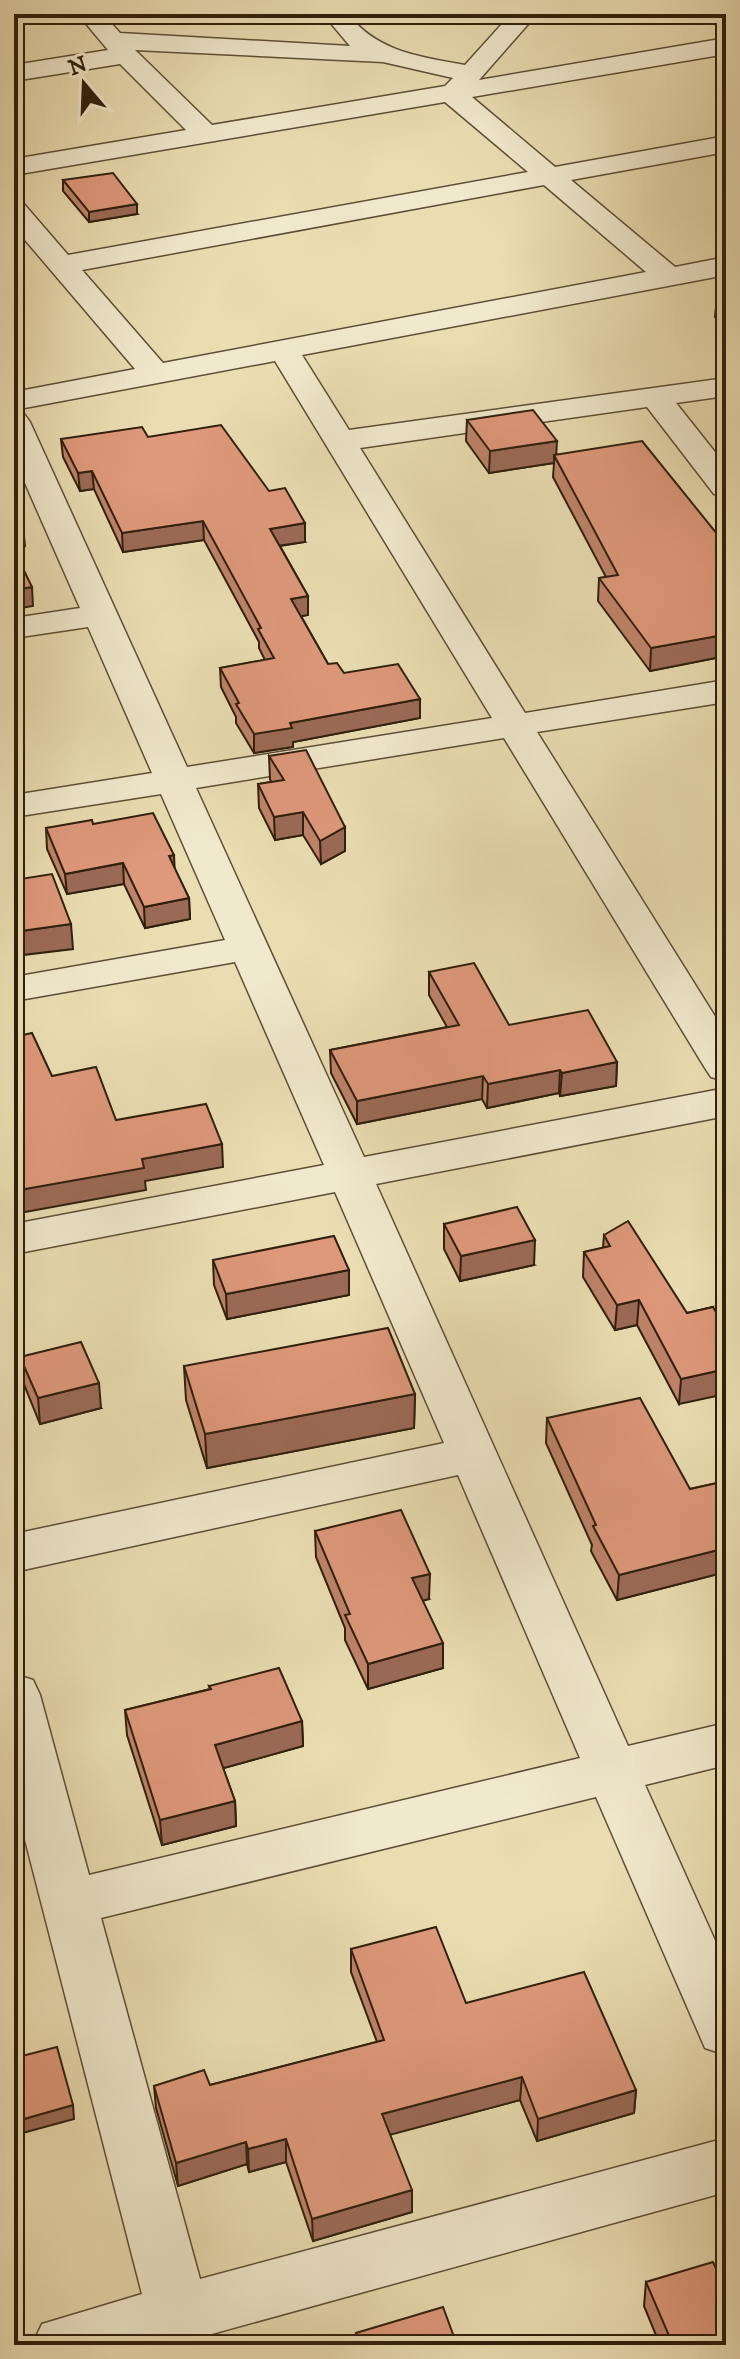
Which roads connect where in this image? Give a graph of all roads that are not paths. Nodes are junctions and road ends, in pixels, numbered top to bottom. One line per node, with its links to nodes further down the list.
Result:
1 (90, 14): 5 (street)
2 (335, 14): 6 (street)
3 (525, 14): 8 (street)
4 (726, 46): 8 (street)
5 (119, 48): 6 (street); 7 (street); 9 (street)
6 (382, 55): 8 (street)
7 (14, 73)
8 (461, 83): 9 (street); 12 (street)
9 (206, 135): 11 (street)
10 (726, 144): 12 (street)
11 (14, 167)
12 (552, 175): 14 (street); 16 (street)
13 (14, 210): 14 (street)
14 (61, 265): 18 (street)
15 (726, 266): 16 (street)
16 (669, 277): 17 (street)
17 (284, 351): 18 (street); 23 (street)
18 (157, 375): 21 (street)
19 (726, 387): 20 (street)
20 (655, 397): 23 (street); 24 (street)
21 (14, 401)
22 (14, 422): 25 (street)
23 (340, 441): 28 (street)
24 (726, 487)
25 (101, 615): 26 (street); 29 (street)
26 (14, 628)
27 (726, 691): 28 (street)
28 (515, 725): 29 (street); 33 (street)
29 (174, 780): 30 (street); 31 (street)
30 (14, 806)
31 (248, 948): 32 (street); 35 (street)
32 (14, 989)
33 (726, 1068)
34 (726, 1102): 35 (street)
35 (350, 1175): 36 (street); 37 (street)
36 (14, 1239)
37 (471, 1455): 38 (street); 41 (street)
38 (14, 1553)
39 (14, 1695): 42 (street)
40 (726, 1744): 41 (street)
41 (612, 1772): 42 (street); 43 (street)
42 (69, 1903): 45 (street)
43 (726, 2030)
44 (726, 2165): 45 (street)
45 (178, 2314): 46 (street)
46 (64, 2345)

